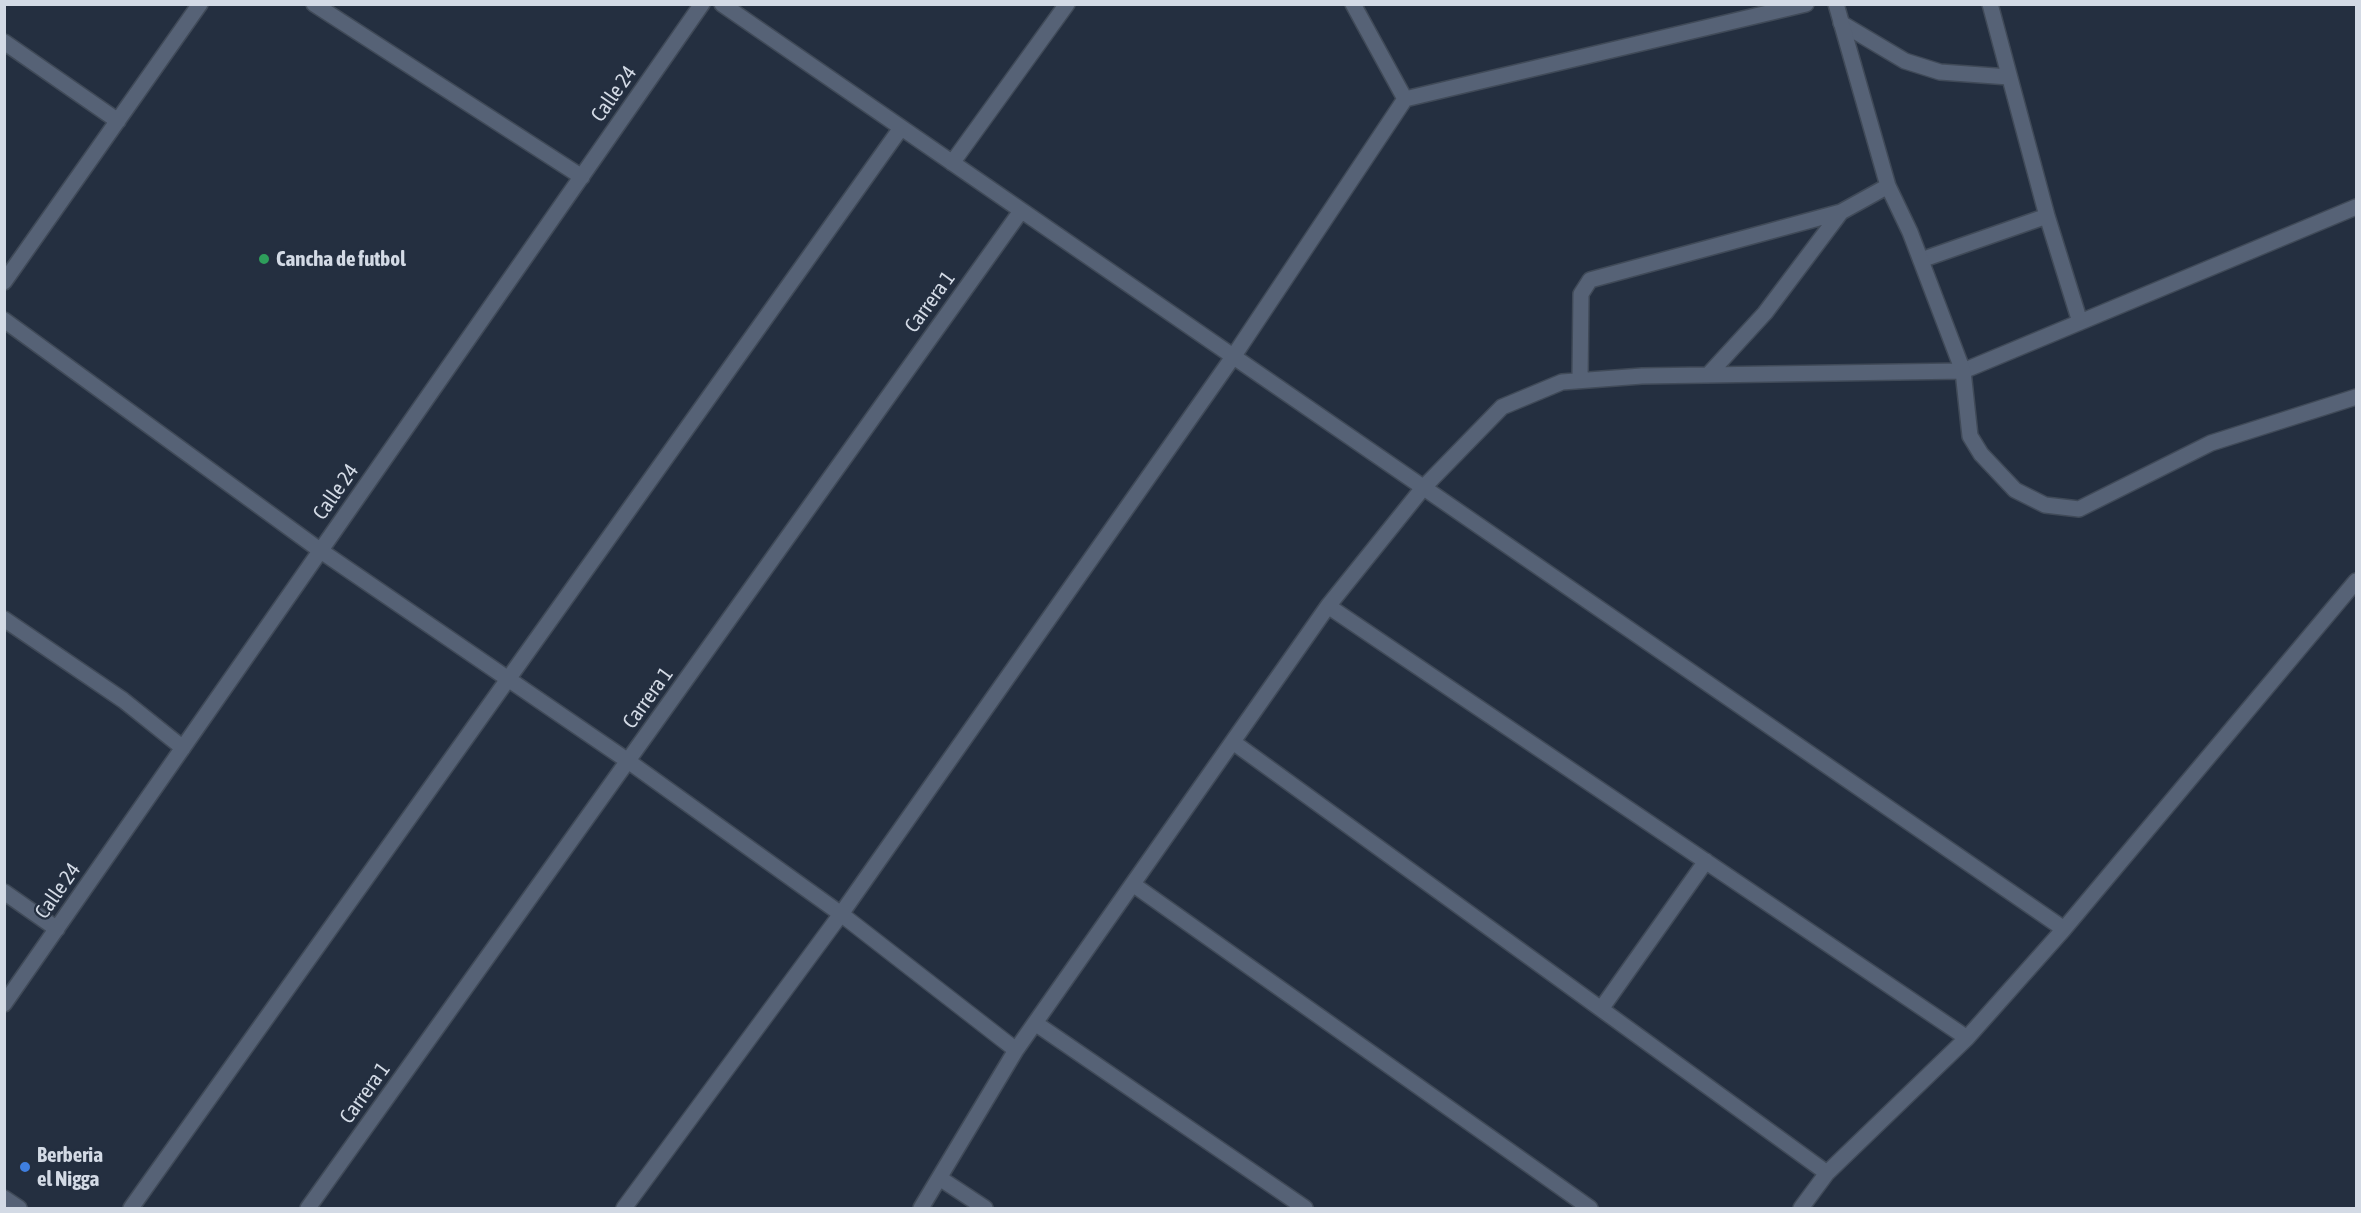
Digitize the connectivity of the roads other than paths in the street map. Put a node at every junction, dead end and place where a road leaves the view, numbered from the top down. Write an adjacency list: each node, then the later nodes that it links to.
1 (200, 4): 14 (street)
2 (314, 4): 17 (street)
3 (702, 4): 17 (street, Calle 24)
4 (722, 4): 15 (street)
5 (1067, 4): 16 (street)
6 (1353, 4): 13 (street)
7 (1806, 4): 13 (street)
8 (1836, 4): 10 (street)
9 (1990, 4): 12 (street)
10 (1842, 23): 12 (street); 18 (street)
11 (4, 42): 14 (street)
12 (2010, 77): 22 (street)
13 (1405, 99): 27 (street)
14 (118, 121): 24 (street)
15 (901, 128): 16 (street); 37 (street)
16 (952, 163): 20 (street)
17 (582, 177): 33 (street, Calle 24)
18 (1888, 186): 21 (street); 23 (street)
19 (2356, 207): 26 (street)
20 (1021, 211): 27 (street); 40 (street, Carrera 1)
21 (1842, 212): 29 (street); 30 (street)
22 (2047, 216): 23 (street); 26 (street)
23 (1921, 260): 28 (street)
24 (4, 282)
25 (4, 320): 33 (street)
26 (2080, 322): 28 (street)
27 (1233, 357): 32 (street); 44 (street)
28 (1963, 371): 29 (street); 31 (street)
29 (1708, 375): 30 (street)
30 (1580, 380): 32 (street)
31 (2356, 397)
32 (1423, 488): 35 (street); 46 (street)
33 (321, 551): 37 (street); 39 (street, Calle 24)
34 (2356, 581): 46 (street)
35 (1328, 606): 38 (street); 41 (street)
36 (4, 619): 39 (street)
37 (508, 680): 40 (street); 56 (street)
38 (1233, 742): 42 (street); 48 (street)
39 (183, 748): 45 (street, Calle 24)
40 (628, 762): 44 (street); 57 (street, Carrera 1)
41 (1706, 861): 48 (street); 50 (street)
42 (1134, 885): 49 (street); 62 (street)
43 (4, 892): 45 (street)
44 (840, 914): 51 (street); 58 (street)
45 (57, 929): 47 (street, Calle 24)
46 (2064, 930): 50 (street)
47 (4, 1004)
48 (1601, 1009): 52 (street)
49 (1035, 1023): 51 (street); 61 (street)
50 (1967, 1038): 52 (street)
51 (1016, 1050): 53 (street)
52 (1827, 1173): 63 (street)
53 (941, 1179): 59 (street); 60 (street)
54 (4, 1198): 55 (street)
55 (19, 1209)
56 (131, 1209)
57 (308, 1209)
58 (624, 1209)
59 (921, 1209)
60 (985, 1209)
61 (1305, 1209)
62 (1590, 1209)
63 (1801, 1209)

